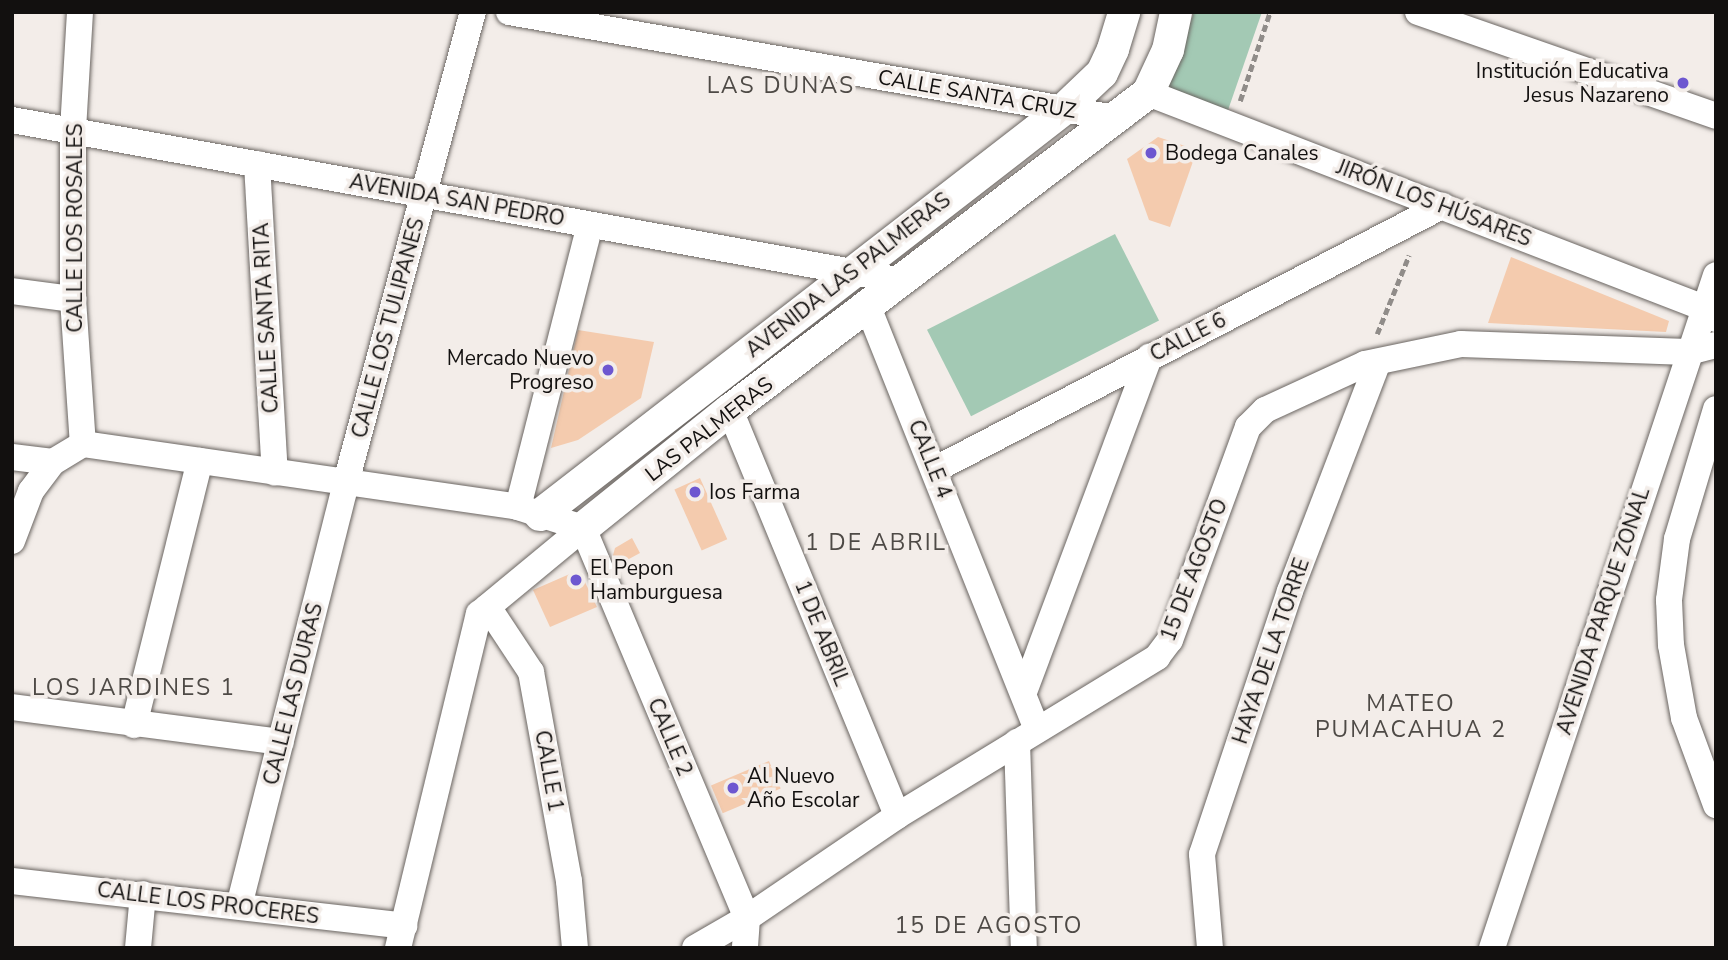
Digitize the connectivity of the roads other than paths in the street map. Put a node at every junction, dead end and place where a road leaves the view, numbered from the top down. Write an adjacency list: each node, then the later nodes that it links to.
1 (80, 12): 12 (street, CALLE LOS ROSALES)
2 (472, 12): 14 (street, CALLE LOS TULIPANES)
3 (509, 12): 8 (street, CALLE SANTA CRUZ)
4 (1124, 12): 8 (street, AVENIDA LAS PALMERAS)
5 (1176, 12): 7 (street, LAS PALMERAS)
6 (1418, 12): 9 (street)
7 (1147, 93): 10 (street, LAS PALMERAS); 15 (street, JIRÓN LOS HÚSARES)
8 (1064, 109): 10 (street, CALLE SANTA CRUZ); 17 (street, AVENIDA LAS PALMERAS)
9 (1716, 116)
10 (1115, 118): 19 (street, LAS PALMERAS)
11 (12, 120): 12 (street, AVENIDA SAN PEDRO)
12 (73, 130): 13 (street, AVENIDA SAN PEDRO); 21 (street, CALLE LOS ROSALES)
13 (257, 164): 14 (street, AVENIDA SAN PEDRO); 35 (street, CALLE SANTA RITA)
14 (424, 194): 16 (street, AVENIDA SAN PEDRO); 36 (street, CALLE LOS TULIPANES)
15 (1433, 211): 23 (street, JIRÓN LOS HÚSARES); 26 (street, CALLE 6)
16 (590, 225): 17 (street, AVENIDA SAN PEDRO); 37 (street)
17 (851, 272): 19 (street, AVENIDA SAN PEDRO); 37 (street, AVENIDA LAS PALMERAS)
18 (1716, 275): 23 (street, AVENIDA PARQUE ZONAL)
19 (902, 281): 22 (street, LAS PALMERAS)
20 (12, 291): 21 (street)
21 (73, 299): 30 (street, CALLE LOS ROSALES)
22 (868, 307): 29 (street, LAS PALMERAS); 34 (street, CALLE 4)
23 (1710, 314): 25 (street, AVENIDA PARQUE ZONAL)
24 (1716, 345): 25 (street, 15 DE AGOSTO)
25 (1688, 352): 27 (street, 15 DE AGOSTO); 59 (street, AVENIDA PARQUE ZONAL)
26 (1149, 358): 34 (street, CALLE 6); 41 (street)
27 (1371, 363): 44 (street, 15 DE AGOSTO); 58 (street, HAYA DE LA TORRE)
28 (1716, 409): 46 (street)
29 (730, 411): 38 (street, LAS PALMERAS); 47 (street, 1 DE ABRIL)
30 (83, 444): 32 (street); 33 (street)
31 (12, 457): 33 (street)
32 (200, 461): 35 (street); 43 (street)
33 (53, 462): 39 (street)
34 (934, 470): 41 (street, CALLE 4)
35 (275, 472): 36 (street)
36 (346, 482): 37 (street); 45 (street, CALLE LAS DURAS)
37 (529, 511): 38 (street)
38 (583, 528): 40 (street, LAS PALMERAS); 51 (street, CALLE 2)
39 (12, 541)
40 (488, 607): 52 (street, LAS PALMERAS); 54 (street, CALLE 1)
41 (1024, 692): 44 (street, CALLE 4)
42 (12, 707): 43 (street)
43 (134, 725): 45 (street)
44 (1027, 736): 47 (street, 15 DE AGOSTO); 57 (street, CALLE 4)
45 (281, 742): 50 (street, CALLE LAS DURAS)
46 (1716, 805)
47 (897, 816): 51 (street, 15 DE AGOSTO)
48 (12, 881): 49 (street, CALLE LOS PROCERES)
49 (143, 894): 50 (street, CALLE LOS PROCERES); 53 (street)
50 (239, 906): 52 (street, CALLE LOS PROCERES)
51 (747, 918): 55 (street, 15 DE AGOSTO); 56 (street, CALLE 2)
52 (401, 937)
53 (138, 948)
54 (575, 948)
55 (695, 948)
56 (745, 948)
57 (1024, 948)
58 (1210, 948)
59 (1492, 948)

